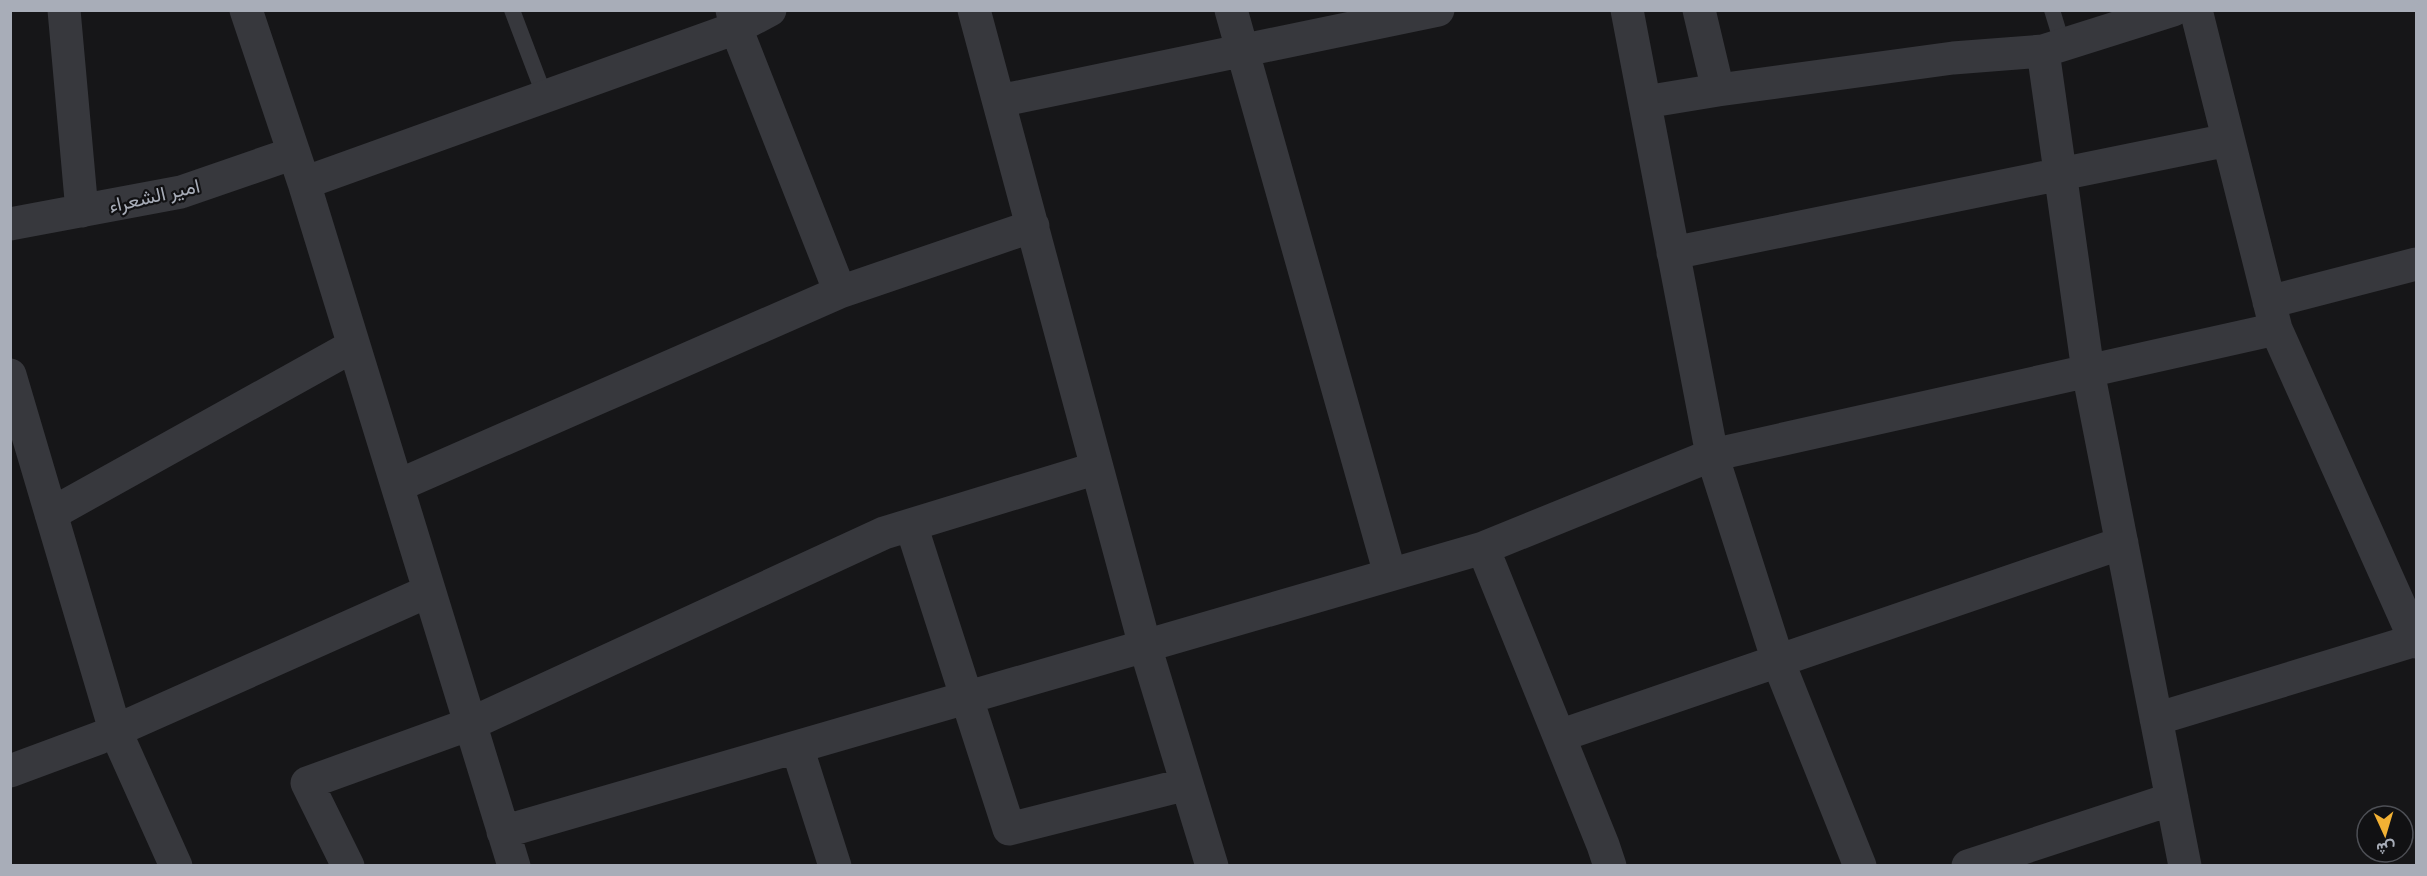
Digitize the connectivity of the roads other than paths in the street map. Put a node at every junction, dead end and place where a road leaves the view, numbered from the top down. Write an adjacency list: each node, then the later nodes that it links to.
1 (64, 10): 23 (street)
2 (246, 10): 21 (street)
3 (512, 10): 17 (lane)
4 (770, 10): 13 (street, امير الشعراء)
5 (974, 10): 18 (street)
6 (1231, 10): 15 (street)
7 (1438, 10): 15 (street)
8 (1628, 10): 19 (street)
9 (1699, 10): 16 (street)
10 (2052, 10): 14 (lane)
11 (2173, 10): 14 (street)
12 (2196, 10): 20 (street)
13 (734, 19): 17 (street, امير الشعراء); 28 (street)
14 (2053, 49): 16 (street); 22 (street)
15 (1243, 52): 18 (street); 40 (street)
16 (1718, 90): 19 (street)
17 (545, 97): 21 (street, امير الشعراء)
18 (999, 101): 25 (street)
19 (1645, 102): 26 (street)
20 (2228, 140): 22 (street); 29 (street)
21 (299, 168): 23 (street, امير الشعراء); 30 (street)
22 (2061, 174): 26 (street); 31 (street)
23 (82, 211): 24 (street, امير الشعراء)
24 (10, 224)
25 (1033, 226): 28 (street); 34 (street)
26 (1673, 253): 33 (street)
27 (2416, 264): 29 (street)
28 (840, 292): 35 (street)
29 (2273, 316): 31 (street); 42 (street)
30 (353, 346): 35 (street); 36 (street)
31 (2088, 371): 33 (street); 38 (street)
32 (10, 375): 36 (street)
33 (1712, 455): 39 (street); 44 (street)
34 (1097, 468): 37 (street); 43 (street)
35 (397, 486): 41 (street)
36 (51, 514): 48 (street)
37 (911, 525): 45 (street); 47 (street)
38 (2122, 543): 44 (street); 46 (street)
39 (1483, 548): 40 (street); 49 (street)
40 (1390, 574): 43 (street)
41 (429, 591): 47 (street); 48 (street)
42 (2416, 641): 46 (street)
43 (1145, 646): 45 (street); 52 (street)
44 (1778, 661): 49 (street); 61 (street)
45 (968, 697): 50 (street); 52 (street)
46 (2156, 720): 53 (street)
47 (470, 724): 54 (street); 56 (street)
48 (115, 730): 51 (street); 55 (street)
49 (1559, 736): 60 (street)
50 (797, 747): 54 (street); 58 (street)
51 (10, 771)
52 (1187, 784): 59 (street)
53 (2172, 799): 62 (street); 63 (street)
54 (503, 832): 57 (street)
55 (176, 866)
56 (348, 866)
57 (514, 866)
58 (836, 866)
59 (1212, 866)
60 (1610, 866)
61 (1860, 866)
62 (1968, 866)
63 (2185, 866)

